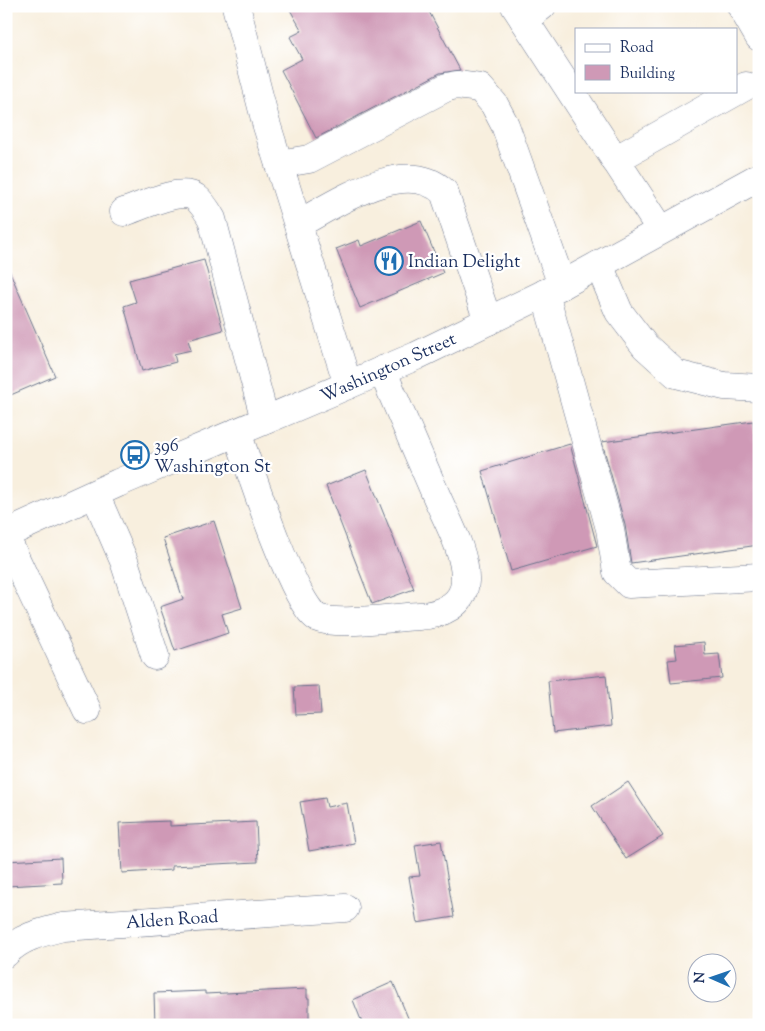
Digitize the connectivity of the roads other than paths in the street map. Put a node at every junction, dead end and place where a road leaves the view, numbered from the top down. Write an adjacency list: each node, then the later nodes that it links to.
1 (236, 6): 9 (main road)
2 (741, 6): 4 (main road)
3 (527, 11): 8 (main road)
4 (759, 36)
5 (746, 86): 6 (main road)
6 (738, 91)
7 (735, 92): 8 (main road)
8 (615, 160): 13 (main road)
9 (279, 164): 12 (main road); 15 (main road)
10 (759, 177): 13 (main road, Washington Street)
11 (124, 212): 20 (main road)
12 (298, 224): 16 (main road); 18 (main road)
13 (661, 230): 14 (main road, Washington Street)
14 (599, 264): 15 (main road, Washington Street); 19 (main road)
15 (554, 289): 16 (main road, Washington Street); 24 (main road)
16 (488, 321): 17 (main road, Washington Street)
17 (382, 370): 18 (main road, Washington Street); 21 (main road)
18 (348, 385): 20 (main road, Washington Street)
19 (759, 388)
20 (265, 420): 21 (main road, Washington Street)
21 (237, 432): 22 (main road, Washington Street)
22 (95, 494): 23 (main road, Washington Street); 25 (main road)
23 (6, 536): 26 (main road)
24 (759, 577)
25 (155, 656)
26 (87, 710)
27 (345, 908): 28 (main road, Alden Road)
28 (6, 953)

